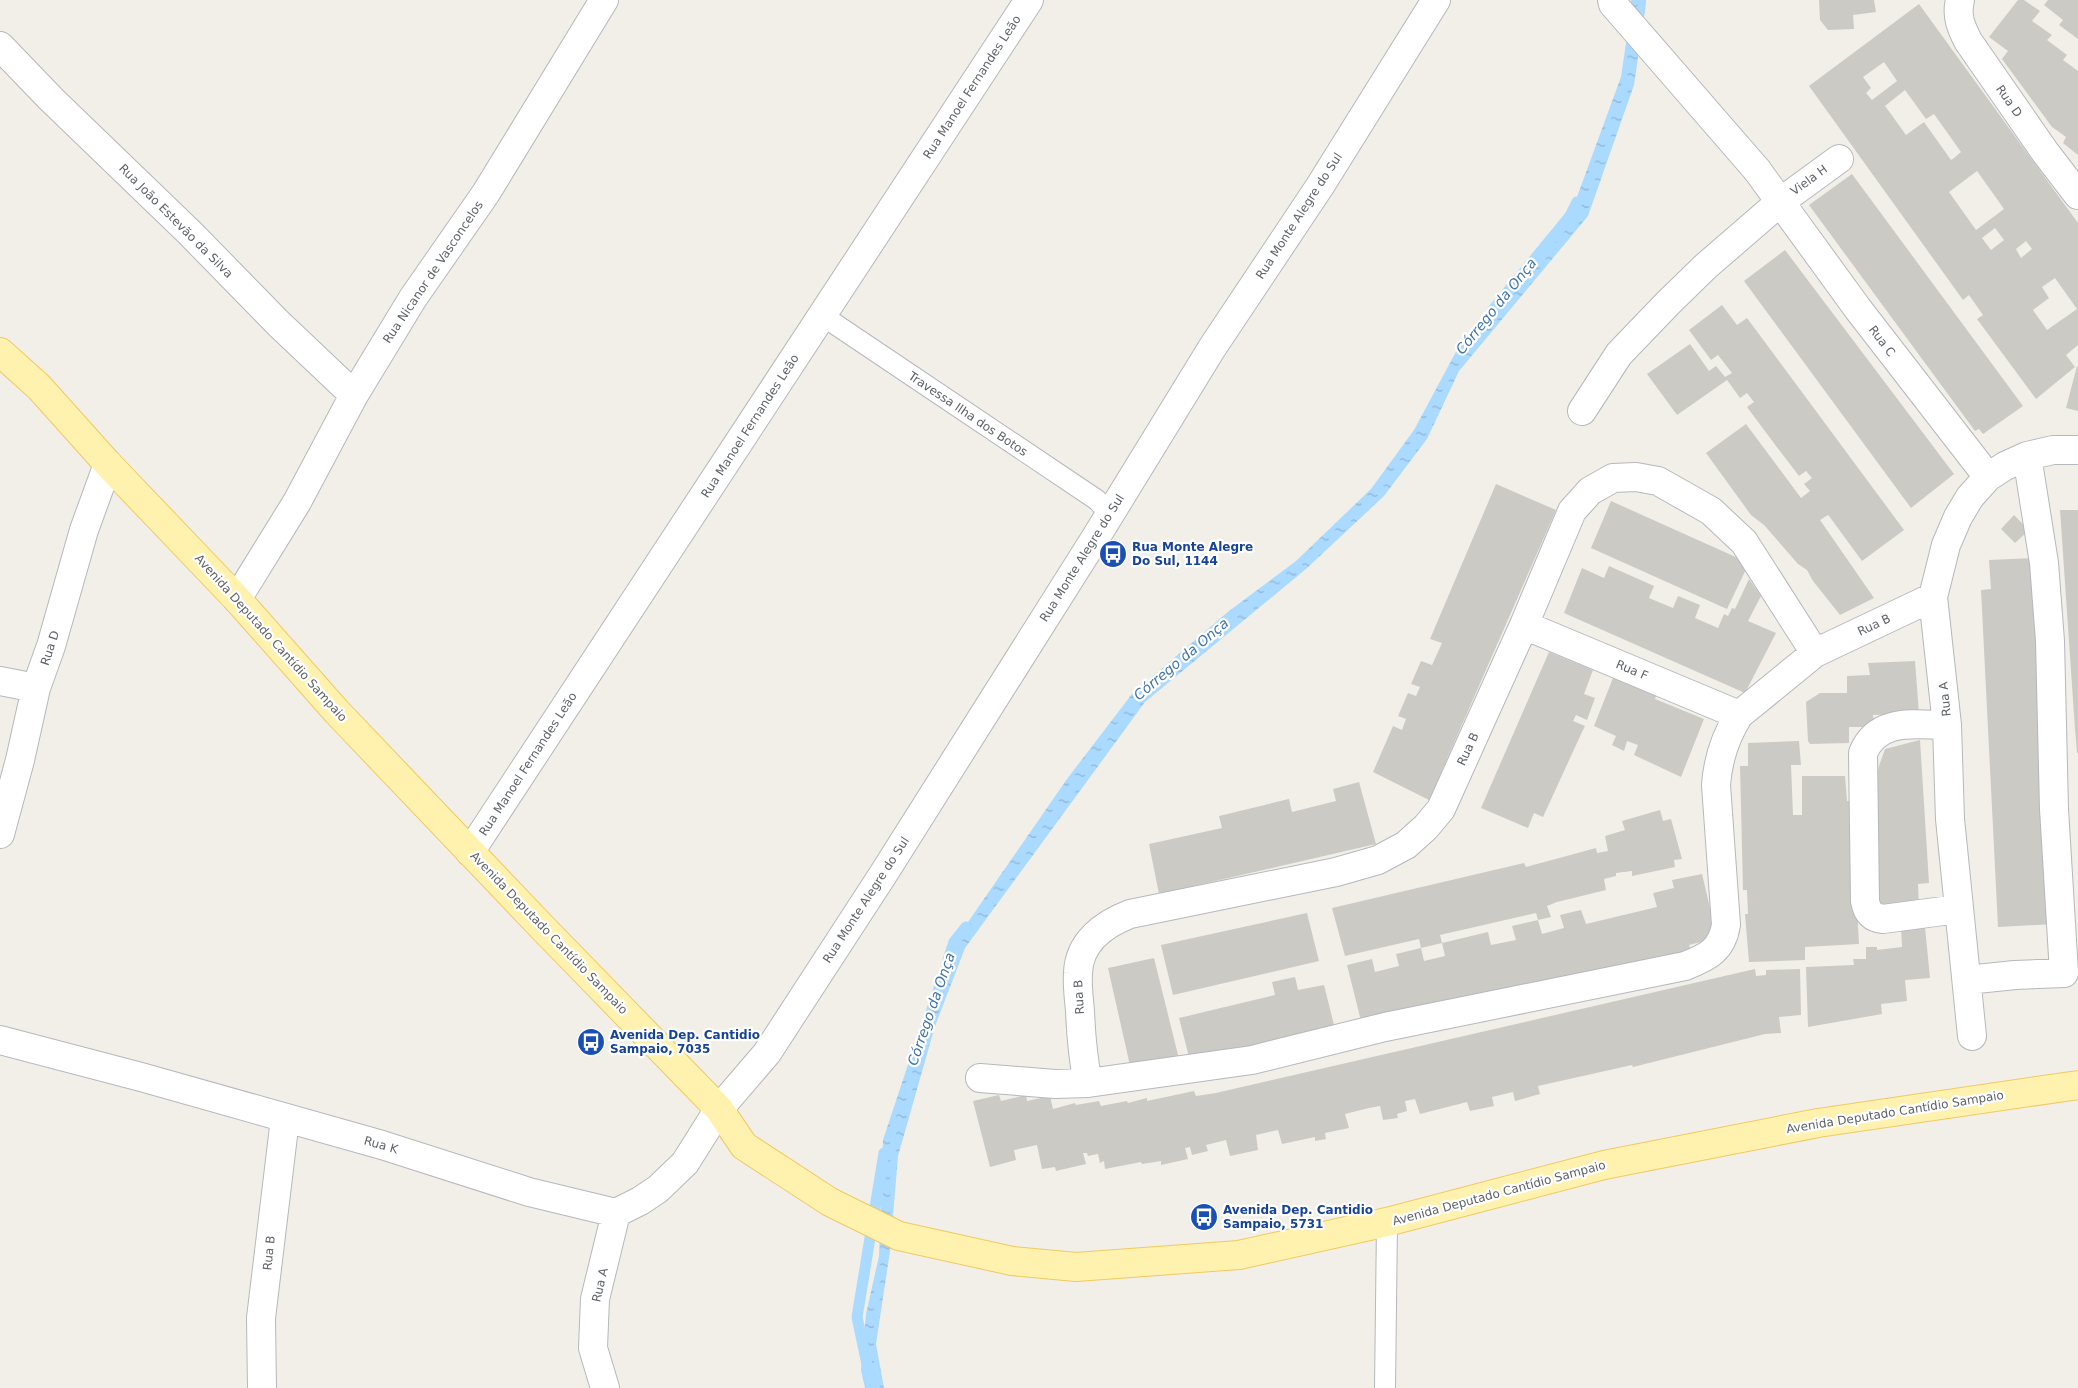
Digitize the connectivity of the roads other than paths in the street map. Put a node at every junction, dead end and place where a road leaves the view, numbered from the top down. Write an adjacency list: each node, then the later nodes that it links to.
1 (604, 0): 12 (street, Rua Nicanor de Vasconcelos)
2 (1029, 0): 10 (street, Rua Manoel Fernandes Leão)
3 (1436, 0): 18 (street, Rua Monte Alegre do Sul)
4 (1960, 0): 8 (street, Rua D)
5 (1614, 4): 9 (street, Rua C)
6 (0, 46): 12 (street, Rua João Estevão da Silva)
7 (1839, 159): 9 (street, Viela H)
8 (2078, 195)
9 (1780, 202): 13 (street); 17 (street, Rua C)
10 (823, 316): 18 (lane, Travessa Ilha dos Botos); 28 (street, Rua Manoel Fernandes Leão)
11 (0, 352): 16 (main road, Avenida Deputado Cantídio Sampaio)
12 (354, 395): 20 (street, Rua Nicanor de Vasconcelos)
13 (1582, 411)
14 (2078, 450): 15 (street, Rua A)
15 (2027, 456): 17 (street, Rua A); 30 (street)
16 (108, 464): 20 (main road, Avenida Deputado Cantídio Sampaio); 24 (street, Rua D)
17 (1988, 477): 19 (street, Rua A)
18 (1110, 514): 37 (street, Rua Monte Alegre do Sul)
19 (1933, 597): 22 (street, Rua B); 26 (street, Rua A)
20 (237, 599): 28 (main road, Avenida Deputado Cantídio Sampaio)
21 (1524, 625): 22 (street, Rua B); 25 (street, Rua F); 35 (street, Rua B)
22 (1815, 653): 25 (street, Rua B)
23 (0, 681): 24 (street)
24 (36, 688): 27 (street, Rua D)
25 (1739, 714): 35 (street, Rua B)
26 (1947, 725): 29 (street, Rua A); 29 (street)
27 (0, 834)
28 (470, 852): 37 (main road, Avenida Deputado Cantídio Sampaio)
29 (1958, 909): 31 (street, Rua A)
30 (2071, 973): 31 (street)
31 (1967, 980): 32 (street, Rua A)
32 (1972, 1036)
33 (0, 1040): 38 (street, Rua K)
34 (980, 1078): 35 (street, Rua B)
35 (1088, 1083)
36 (2078, 1085): 40 (main road, Avenida Deputado Cantídio Sampaio)
37 (719, 1108): 39 (street); 40 (main road, Avenida Deputado Cantídio Sampaio)
38 (285, 1119): 39 (street, Rua K); 41 (street, Rua B)
39 (616, 1212): 42 (street, Rua A)
40 (1387, 1222): 43 (lane)
41 (262, 1388)
42 (605, 1388)
43 (1385, 1388)

